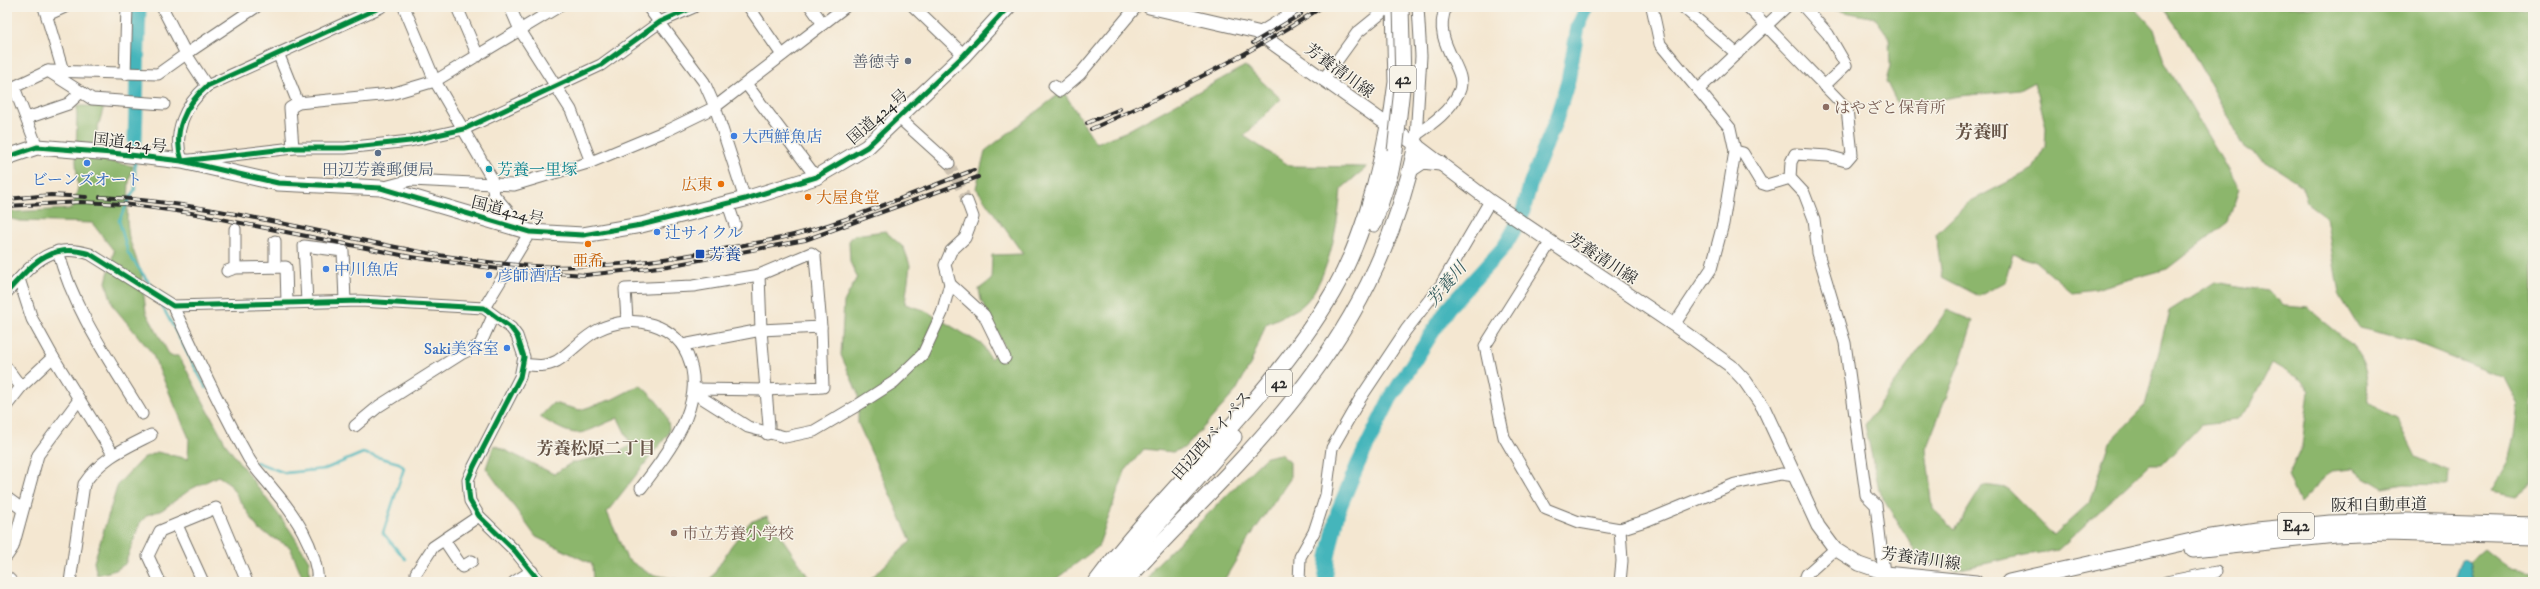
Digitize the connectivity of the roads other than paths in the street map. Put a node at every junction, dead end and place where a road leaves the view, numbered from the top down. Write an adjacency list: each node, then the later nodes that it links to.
1 (65, 7): 30 (street)
2 (127, 7): 44 (street)
3 (162, 7): 37 (street)
4 (256, 7): 37 (street)
5 (381, 7): 36 (street)
6 (404, 7): 46 (street)
7 (457, 7): 41 (street)
8 (510, 7): 34 (street)
9 (556, 7): 34 (street)
10 (648, 7): 31 (street)
11 (694, 7): 31 (street)
12 (748, 7): 39 (street)
13 (811, 7): 32 (street)
14 (845, 7): 32 (street)
15 (914, 7): 40 (street)
16 (1008, 7): 40 (highway, 国道424号)
17 (1136, 7): 50 (street)
18 (1148, 7): 35 (main road, 芳養清川線)
19 (1301, 7): 35 (street)
20 (1389, 7): 45 (street)
21 (1392, 7): 52 (street)
22 (1401, 7): 146 (highway, 田辺西バイパス / 42, bridge)
23 (1418, 7): 56 (street)
24 (1446, 7): 64 (street)
25 (1652, 7): 54 (street)
26 (1683, 7): 38 (street)
27 (1748, 7): 33 (street)
28 (1786, 7): 33 (street)
29 (1804, 7): 51 (street)
30 (46, 11): 43 (street)
31 (660, 22): 47 (street); 59 (street)
32 (823, 24): 39 (street)
33 (1766, 26): 38 (street); 51 (street)
34 (520, 30): 41 (street); 47 (street)
35 (1259, 33): 45 (main road, 芳養清川線)
36 (278, 52): 49 (street); 57 (street)
37 (186, 54): 44 (street); 49 (street)
38 (1736, 54): 54 (street)
39 (782, 55): 48 (street)
40 (964, 55): 60 (highway, 国道424号)
41 (478, 56): 46 (street)
42 (48, 71): 43 (street); 53 (street); 55 (street)
43 (63, 71): 44 (street)
44 (125, 74)
45 (1323, 80): 62 (main road, 芳養清川線)
46 (435, 81): 57 (street); 63 (street)
47 (555, 85): 63 (street); 70 (street)
48 (747, 85): 59 (street); 74 (street)
49 (208, 86): 69 (street)
50 (1054, 86)
51 (1824, 86): 75 (street)
52 (1394, 87): 56 (street); 62 (street)
53 (11, 89): 61 (street)
54 (1698, 90): 67 (street)
55 (81, 92): 58 (street); 61 (street)
56 (1420, 93): 64 (street)
57 (298, 103): 66 (street)
58 (164, 104)
59 (715, 107): 70 (street); 78 (street)
60 (898, 117): 71 (street); 74 (highway, 国道424号)
61 (27, 118): 65 (street)
62 (1388, 126): 64 (main road, 芳養清川線); 145 (highway)
63 (464, 129): 66 (street); 76 (street)
64 (1416, 140): 72 (main road, 芳養清川線); 73 (highway)
65 (37, 147): 68 (highway, 国道424号); 69 (highway, 国道424号)
66 (293, 148): 69 (street)
67 (1735, 151): 75 (street); 99 (street)
68 (7, 157)
69 (182, 161): 77 (highway, 国道424号)
70 (591, 162): 76 (street)
71 (949, 163)
72 (1440, 164): 73 (highway); 80 (main road, 芳養清川線)
73 (1411, 168): 147 (highway)
74 (816, 177): 78 (highway, 国道424号)
75 (1790, 178): 135 (street)
76 (491, 183): 77 (street); 84 (street)
77 (381, 188): 84 (highway, 国道424号)
78 (745, 199): 81 (highway, 国道424号)
79 (967, 201): 91 (street)
80 (1492, 203): 86 (main road, 芳養清川線); 148 (street)
81 (728, 204): 82 (street); 84 (highway, 国道424号)
82 (735, 225)
83 (235, 228): 88 (street)
84 (527, 231): 97 (street)
85 (275, 241): 88 (street)
86 (1547, 241): 99 (main road, 芳養清川線); 124 (street)
87 (58, 251): 90 (street); 96 (street); 112 (street)
88 (275, 267): 95 (street)
89 (759, 275): 98 (street); 100 (street); 101 (street)
90 (19, 279): 92 (street); 103 (street)
91 (950, 284): 104 (street); 114 (street)
92 (7, 292)
93 (345, 301): 94 (street); 94 (street); 97 (street)
94 (307, 302): 95 (street)
95 (287, 303): 96 (street)
96 (173, 306): 142 (street)
97 (488, 312): 105 (street); 113 (street)
98 (627, 320): 102 (street); 105 (street)
99 (1674, 325): 117 (main road, 芳養清川線)
100 (821, 327): 101 (street); 109 (street)
101 (760, 330): 102 (street); 109 (street)
102 (683, 345): 108 (street)
103 (53, 357): 107 (street); 110 (street)
104 (1005, 358)
105 (524, 364): 121 (street)
106 (7, 368): 107 (street)
107 (21, 387): 111 (street)
108 (695, 389): 109 (street); 114 (street); 118 (street)
109 (766, 390): 114 (street)
110 (78, 401): 116 (street); 120 (street)
111 (7, 405)
112 (142, 414)
113 (355, 426)
114 (767, 434)
115 (151, 435): 116 (street)
116 (113, 454): 138 (street)
117 (1795, 476): 124 (street); 127 (main road, 芳養清川線)
118 (641, 488)
119 (7, 498): 120 (street)
120 (22, 508): 128 (street)
121 (479, 516): 126 (street); 131 (street)
122 (2533, 524): 130 (highway, 阪和自動車道 / E42)
123 (177, 525): 139 (street); 140 (street); 141 (street)
124 (1620, 529): 149 (street)
125 (2533, 537): 130 (highway, 阪和自動車道 / E42)
126 (444, 540): 129 (street); 133 (street)
127 (1835, 549): 135 (main road, 芳養清川線); 150 (street)
128 (7, 556)
129 (472, 560)
130 (2063, 570): 136 (highway, 阪和自動車道 / E42)
131 (532, 572): 143 (street); 144 (street)
132 (2216, 572): 152 (street)
133 (416, 573)
134 (7, 577): 137 (street)
135 (1885, 577): 151 (main road, 芳養清川線)
136 (2014, 581)
137 (12, 582)
138 (70, 582)
139 (160, 582)
140 (203, 582)
141 (248, 582)
142 (318, 582)
143 (514, 582)
144 (540, 582)
145 (1096, 582)
146 (1107, 582)
147 (1125, 582)
148 (1299, 582)
149 (1620, 582)
150 (1804, 582)
151 (1976, 582)
152 (2166, 582)

